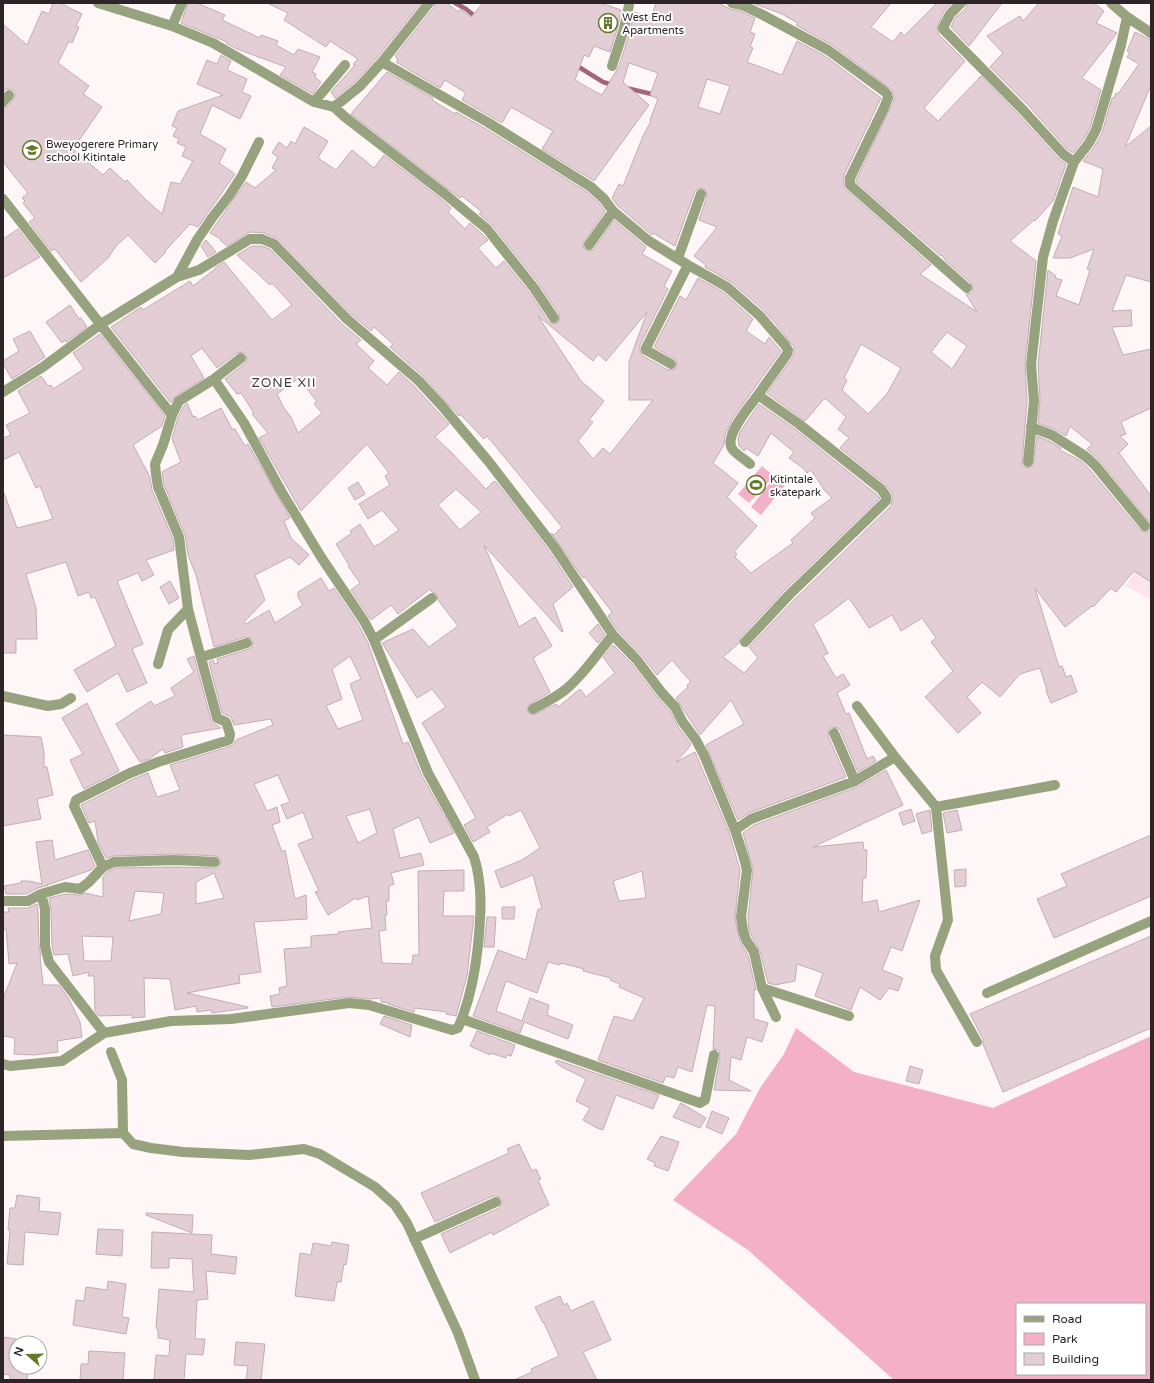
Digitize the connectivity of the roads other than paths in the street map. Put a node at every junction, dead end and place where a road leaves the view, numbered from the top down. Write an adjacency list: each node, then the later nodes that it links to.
1 (98, 3): 9 (street)
2 (182, 3): 9 (street)
3 (430, 3): 11 (street)
4 (732, 3): 25 (street)
5 (961, 3): 17 (street)
6 (1112, 3): 8 (street)
7 (630, 4): 13 (street)
8 (1127, 16): 10 (street); 17 (street)
9 (172, 26): 14 (street)
10 (1151, 33)
11 (382, 62): 15 (street); 20 (street)
12 (345, 65): 14 (street)
13 (612, 66)
14 (314, 102): 15 (street)
15 (334, 107): 26 (street)
16 (259, 142): 24 (street)
17 (1074, 162): 34 (street)
18 (701, 194): 22 (street)
19 (3, 199): 27 (street)
20 (613, 211): 21 (street); 22 (street)
21 (589, 245)
22 (678, 258): 23 (street)
23 (688, 265): 29 (street); 32 (street)
24 (176, 277): 27 (street); 40 (street)
25 (967, 288)
26 (554, 318)
27 (101, 324): 31 (street); 33 (street)
28 (241, 358): 30 (street)
29 (671, 364)
30 (214, 379): 33 (street); 41 (street)
31 (3, 392)
32 (758, 395): 36 (street); 42 (street)
33 (172, 415): 39 (street)
34 (1031, 427): 35 (street); 37 (street)
35 (1028, 462)
36 (750, 464)
37 (1145, 526)
38 (432, 598): 41 (street)
39 (188, 609): 44 (street); 45 (street)
40 (613, 636): 49 (street); 55 (street)
41 (374, 640): 65 (street)
42 (745, 642)
43 (247, 643): 44 (street)
44 (202, 657): 57 (street)
45 (158, 664)
46 (3, 696): 47 (street)
47 (71, 698)
48 (857, 706): 51 (street)
49 (533, 709)
50 (834, 733): 52 (street)
51 (895, 757): 52 (street); 54 (street)
52 (855, 781): 55 (street)
53 (1055, 785): 54 (street)
54 (936, 807): 67 (street)
55 (734, 830): 61 (street)
56 (215, 862): 57 (street)
57 (103, 867): 58 (street)
58 (41, 894): 59 (street); 66 (street)
59 (3, 901)
60 (1151, 921): 62 (street)
61 (762, 988): 63 (street); 64 (street)
62 (987, 993)
63 (849, 1016)
64 (776, 1017)
65 (462, 1019): 66 (street); 69 (street)
66 (104, 1033): 70 (street)
67 (977, 1042)
68 (111, 1052): 71 (street)
69 (714, 1055)
70 (3, 1064)
71 (123, 1133): 72 (street); 74 (street)
72 (3, 1136)
73 (496, 1202): 74 (street)
74 (414, 1239): 75 (street)
75 (476, 1380)

